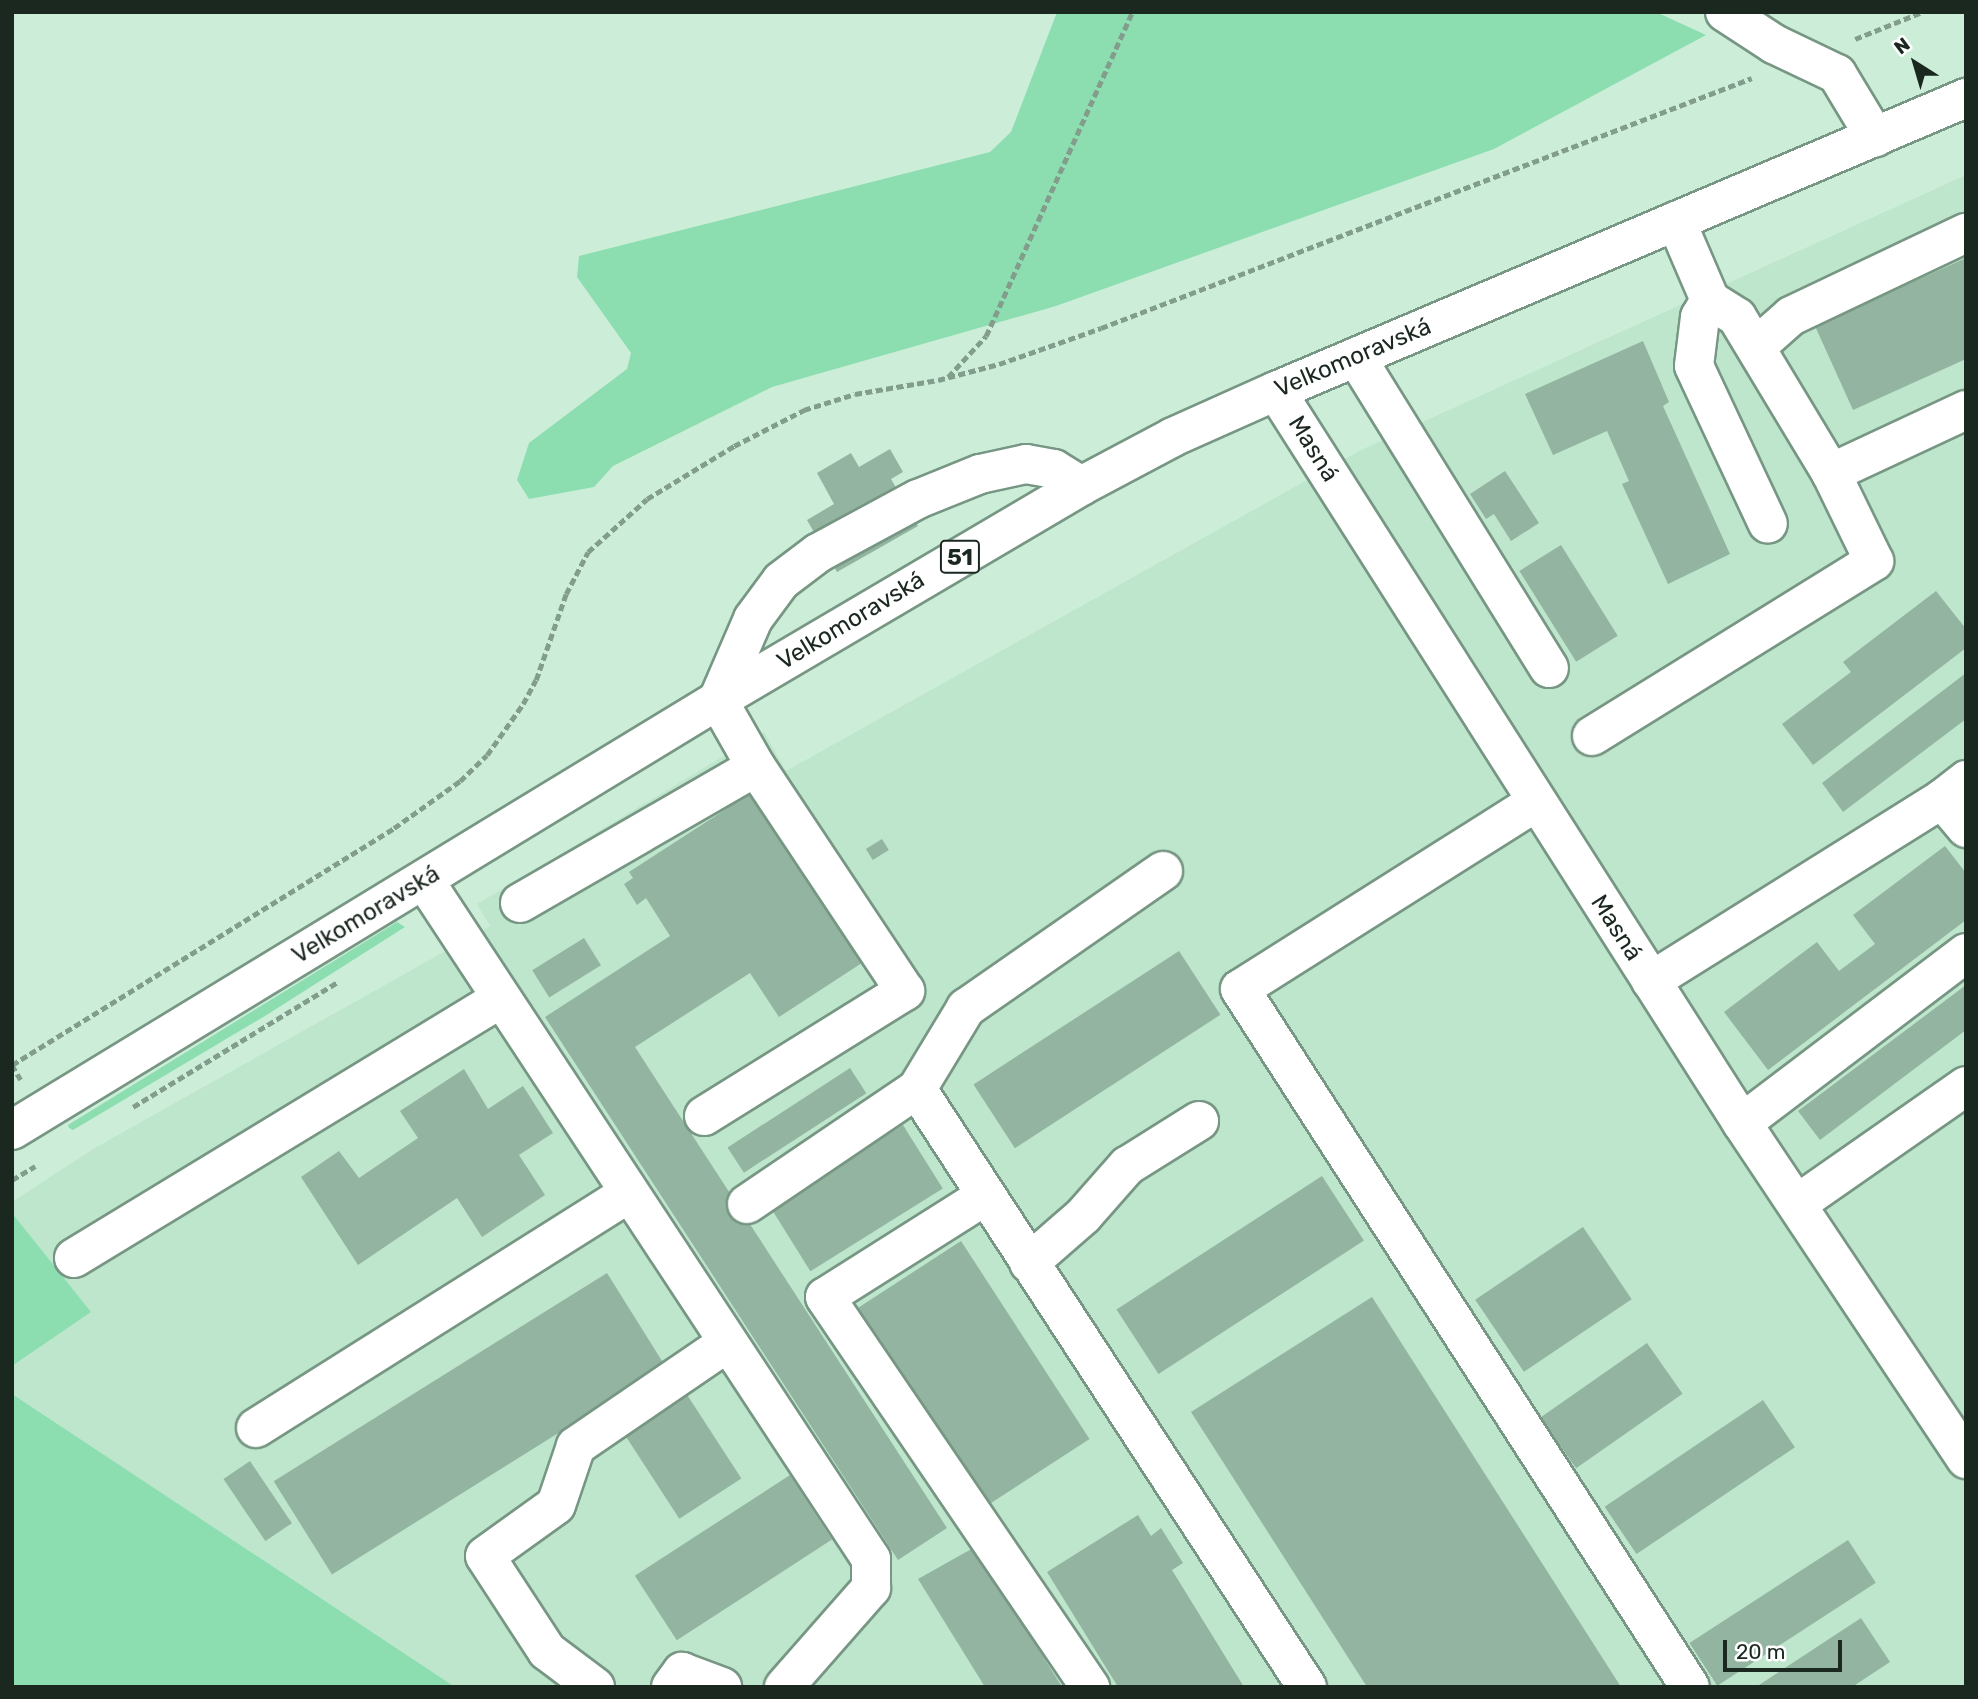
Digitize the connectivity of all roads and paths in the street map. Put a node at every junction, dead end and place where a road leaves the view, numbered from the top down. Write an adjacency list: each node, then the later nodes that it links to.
1 (1132, 12): 10 (path)
2 (1725, 12): 4 (main road)
3 (1966, 98): 4 (main road, Velkomoravská / 51)
4 (1875, 137): 5 (main road, Velkomoravská / 51)
5 (1676, 221): 7 (main road); 9 (main road, Velkomoravská / 51)
6 (1966, 233): 8 (main road)
7 (1710, 300): 8 (main road); 15 (main road)
8 (1756, 347): 13 (main road)
9 (1356, 357): 11 (main road, Velkomoravská / 51); 16 (main road)
10 (948, 377)
11 (1276, 391): 14 (main road, Velkomoravská / 51); 21 (main road, Masná)
12 (1966, 410): 13 (main road)
13 (1831, 472): 18 (main road)
14 (1081, 486): 17 (main road, Velkomoravská / 51); 17 (main road)
15 (1768, 524)
16 (1549, 668)
17 (718, 700): 19 (main road); 24 (main road, Velkomoravská / 51)
18 (1592, 736)
19 (756, 767): 25 (main road); 33 (main road)
20 (1954, 790): 22 (main road); 28 (main road)
21 (1536, 803): 28 (main road, Masná); 54 (main road)
22 (1966, 828)
23 (1163, 871): 31 (main road)
24 (424, 880): 29 (main road); 36 (main road, Velkomoravská / 51)
25 (520, 903)
26 (1966, 953): 35 (main road)
27 (341, 980): 32 (path)
28 (1651, 981): 35 (main road, Masná)
29 (502, 998): 39 (main road); 43 (main road)
30 (1966, 1086): 42 (main road)
31 (917, 1089): 40 (main road); 41 (main road)
32 (122, 1113)
33 (704, 1116)
34 (1199, 1121): 44 (main road)
35 (1742, 1123): 42 (main road, Masná)
36 (12, 1130)
37 (40, 1163): 38 (path)
38 (12, 1180)
39 (629, 1193): 45 (main road); 46 (main road)
40 (985, 1196): 44 (main road); 52 (main road)
41 (747, 1204)
42 (1797, 1204): 47 (main road, Masná)
43 (74, 1258)
44 (1029, 1263): 53 (main road)
45 (727, 1343): 48 (main road); 51 (main road)
46 (256, 1428)
47 (1966, 1459)
48 (595, 1687)
49 (671, 1687): 50 (main road)
50 (722, 1687)
51 (784, 1687)
52 (1090, 1687)
53 (1307, 1687)
54 (1690, 1687)

